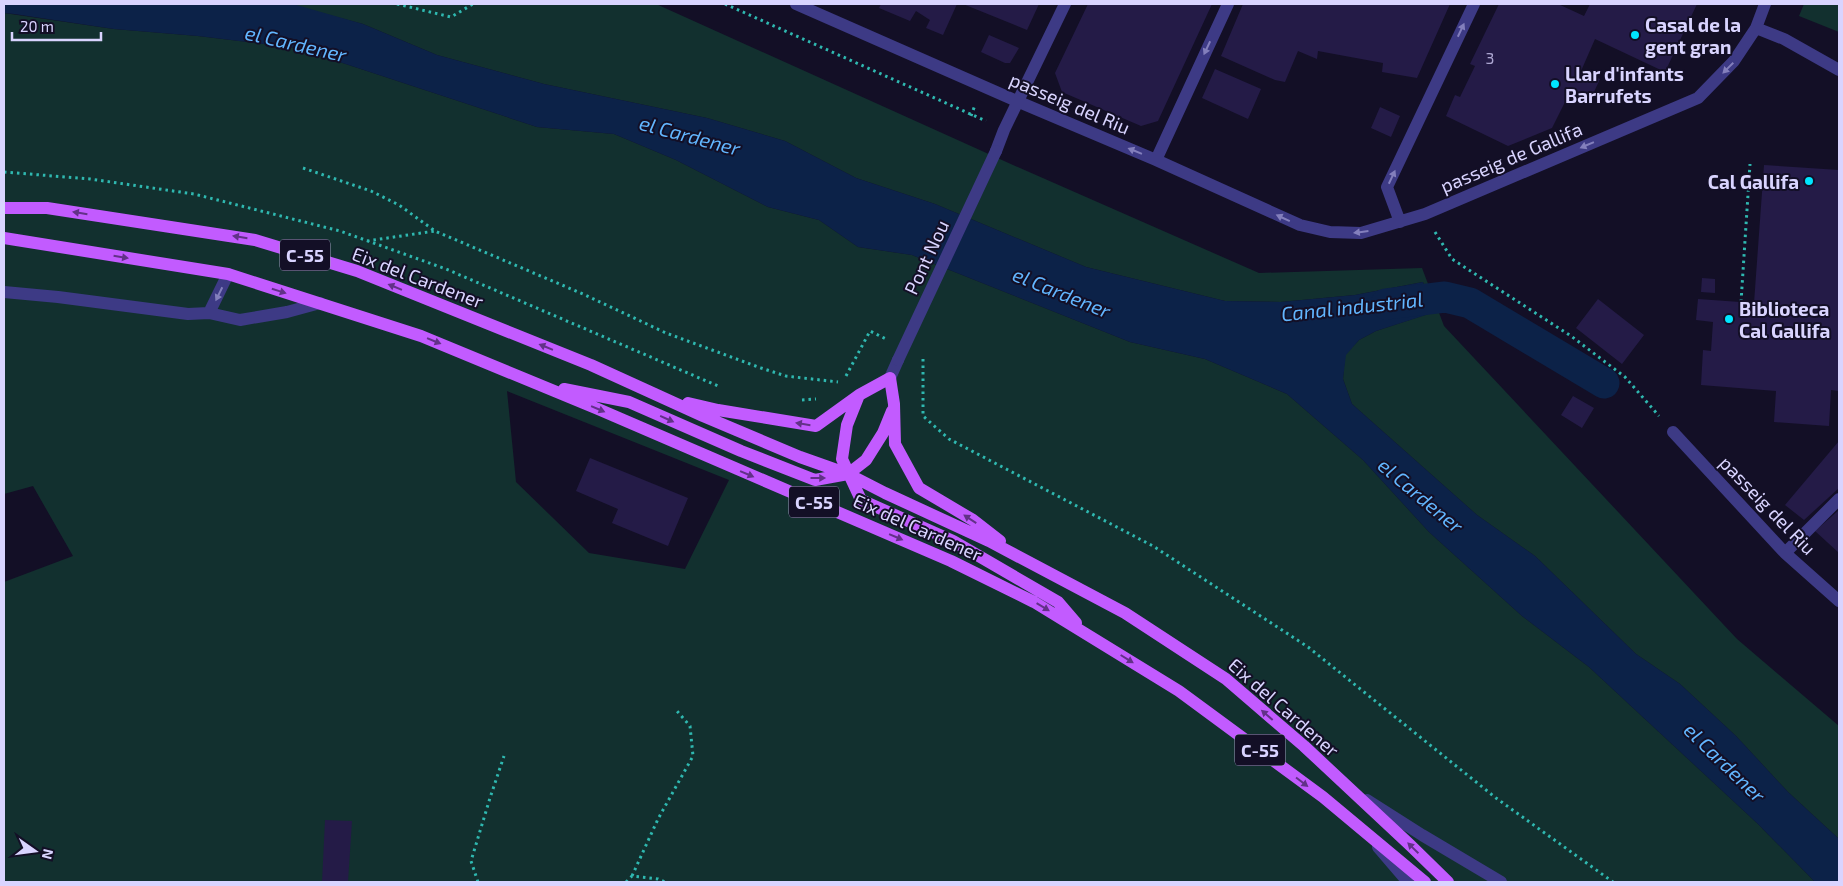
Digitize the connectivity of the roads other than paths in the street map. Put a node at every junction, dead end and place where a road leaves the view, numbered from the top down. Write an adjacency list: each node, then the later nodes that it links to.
1 (796, 4): 8 (street, passeig del Riu)
2 (1065, 4): 8 (street, Pont Nou)
3 (1228, 4): 9 (street, one-way to 9)
4 (1474, 4): 11 (street, one-way to 4)
5 (1765, 4): 6 (street, passeig de Gallifa)
6 (1756, 28): 7 (street); 11 (street, passeig de Gallifa, one-way to 11)
7 (1839, 70)
8 (1019, 102): 9 (street, passeig del Riu, one-way to 8); 17 (street, Pont Nou, bridge)
9 (1156, 160): 11 (street, passeig del Riu, one-way to 9)
10 (4, 208): 20 (main road, Eix del Cardener / C-55, one-way to 10)
11 (1400, 222)
12 (4, 238): 13 (main road, Eix del Cardener / C-55, one-way to 13)
13 (228, 274): 15 (main road, Eix del Cardener / C-55, one-way to 15); 16 (street, one-way to 16)
14 (4, 292): 16 (street)
15 (320, 304): 16 (street); 18 (main road, Eix del Cardener / C-55, one-way to 18)
16 (209, 313)
17 (890, 378): 19 (main road, Eix del Cardener / C-55); 21 (main road, Eix del Cardener / C-55)
18 (536, 384): 23 (main road, Eix del Cardener / C-55, one-way to 23); 28 (main road, Eix del Cardener / C-55, one-way to 28)
19 (859, 395): 20 (main road, Eix del Cardener / C-55, one-way to 20); 23 (main road, Eix del Cardener / C-55)
20 (661, 397): 23 (main road, Eix del Cardener / C-55)
21 (894, 404): 23 (main road, Eix del Cardener / C-55); 26 (main road, Eix del Cardener / C-55, one-way to 21)
22 (1673, 432): 25 (street, passeig del Riu)
23 (848, 474): 26 (main road, Eix del Cardener / C-55); 28 (main road, Eix del Cardener / C-55)
24 (1839, 500): 25 (street)
25 (1785, 553): 27 (street, passeig del Riu)
26 (1023, 559): 29 (main road, Eix del Cardener / C-55, one-way to 26)
27 (1839, 601)
28 (1085, 633): 30 (main road, Eix del Cardener / C-55, one-way to 30)
29 (1350, 789): 33 (main road, Eix del Cardener / C-55, one-way to 29); 34 (street)
30 (1365, 832): 31 (street); 32 (main road, Eix del Cardener / C-55)
31 (1408, 882)
32 (1424, 882)
33 (1448, 882)
34 (1501, 882)

